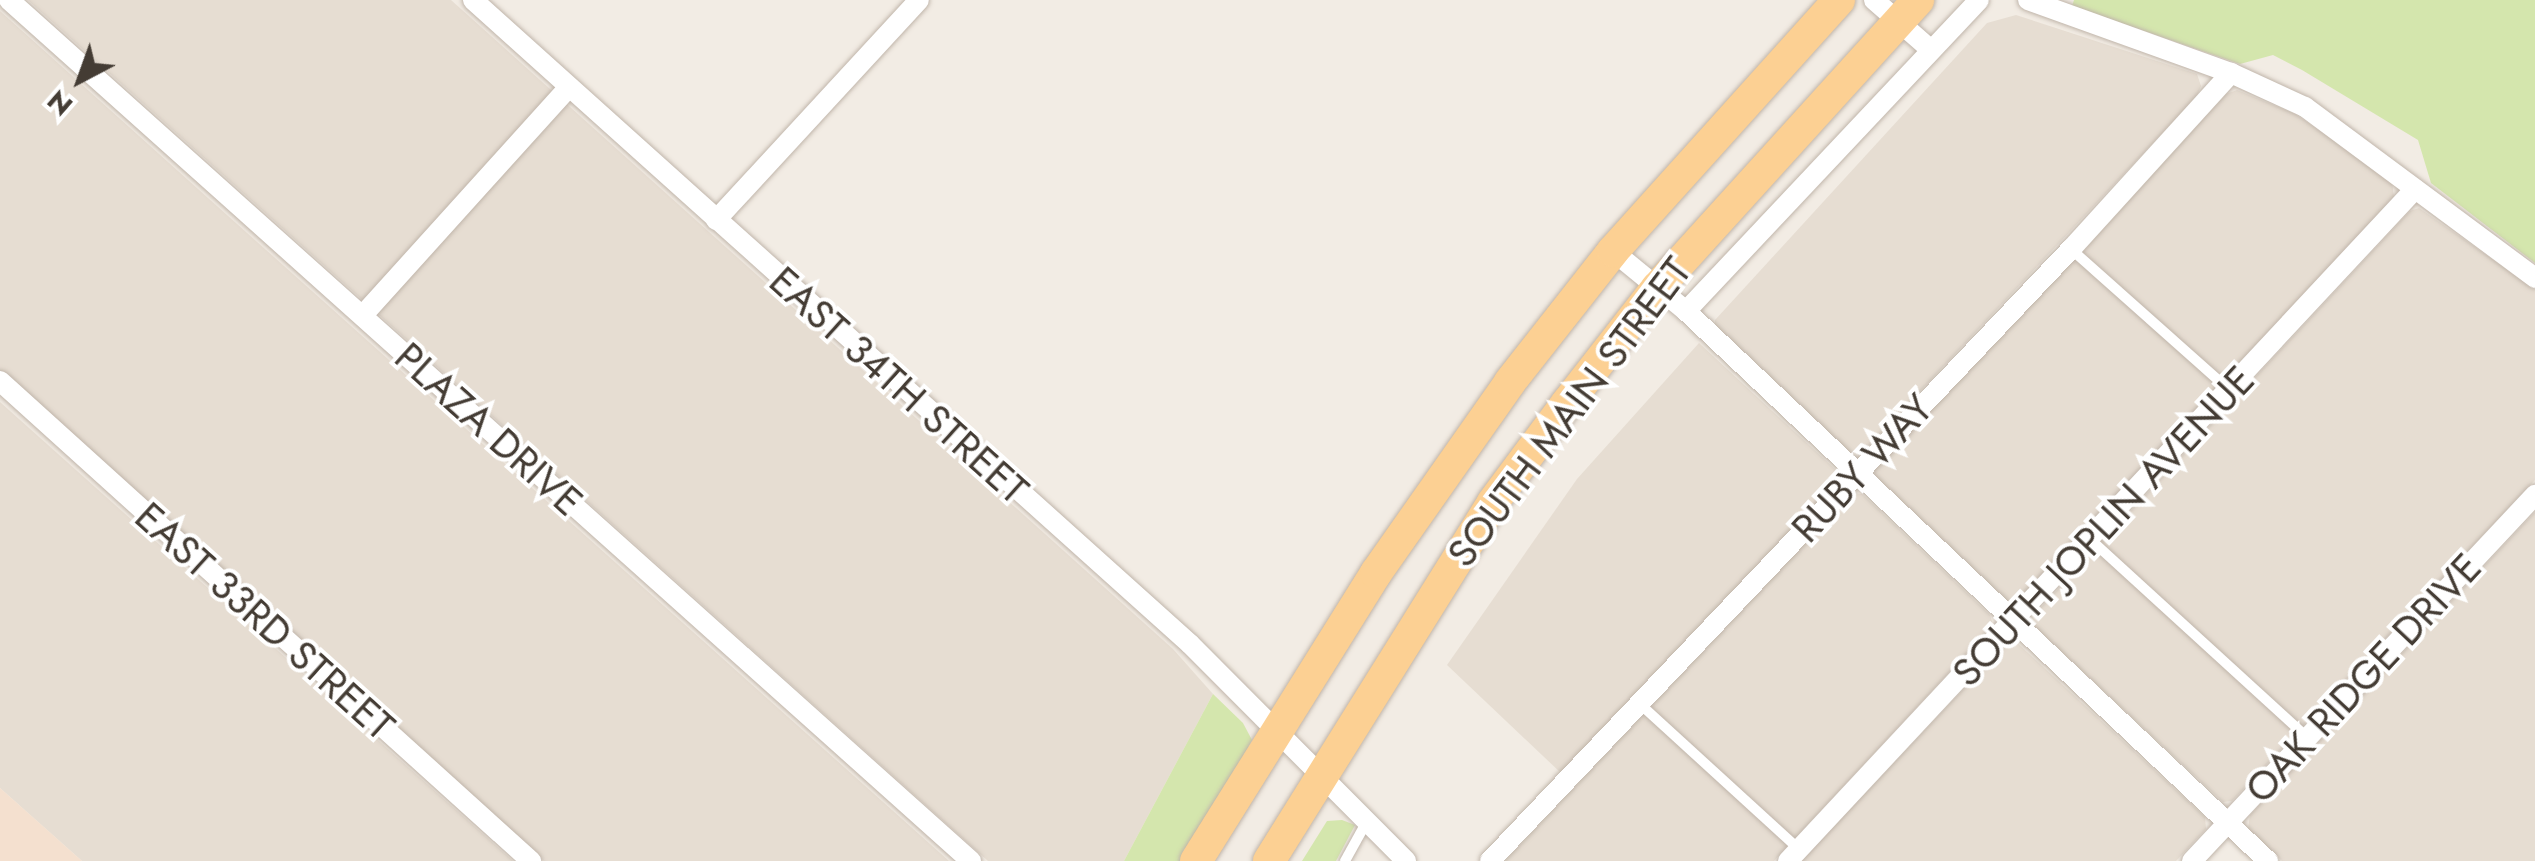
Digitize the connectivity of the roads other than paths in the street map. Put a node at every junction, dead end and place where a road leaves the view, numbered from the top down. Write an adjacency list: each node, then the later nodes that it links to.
1 (10, 0): 18 (street, PLAZA DRIVE)
2 (473, 0): 10 (street, EAST 34TH STREET)
3 (919, 0): 12 (street)
4 (1838, 0): 14 (main road, SOUTH MAIN STREET)
5 (1979, 0): 8 (street)
6 (2028, 0): 9 (street)
7 (1897, 7): 8 (street); 16 (main road, SOUTH MAIN STREET)
8 (1930, 49): 17 (street)
9 (2231, 72): 11 (street); 13 (street, RUBY WAY)
10 (569, 87): 12 (street, EAST 34TH STREET); 18 (street)
11 (2415, 188): 15 (street); 20 (street, SOUTH JOPLIN AVENUE)
12 (716, 220): 26 (street, EAST 34TH STREET)
13 (2071, 248): 20 (lane); 21 (street, RUBY WAY)
14 (1613, 251): 16 (street); 26 (main road, SOUTH MAIN STREET)
15 (2535, 278)
16 (1657, 288): 17 (street); 28 (main road, SOUTH MAIN STREET)
17 (1686, 312): 21 (street)
18 (362, 315): 32 (street, PLAZA DRIVE)
19 (0, 381): 33 (street, EAST 33RD STREET)
20 (2230, 391): 23 (street, SOUTH JOPLIN AVENUE)
21 (1856, 474): 24 (street); 25 (street, RUBY WAY)
22 (2535, 495): 27 (street, OAK RIDGE DRIVE)
23 (2090, 539): 24 (street, SOUTH JOPLIN AVENUE); 27 (lane)
24 (2011, 622): 30 (street); 31 (street, SOUTH JOPLIN AVENUE)
25 (1640, 704): 31 (lane); 38 (street, RUBY WAY)
26 (1274, 731): 28 (street, EAST 34TH STREET); 34 (main road, SOUTH MAIN STREET)
27 (2307, 737): 30 (street, OAK RIDGE DRIVE)
28 (1321, 776): 29 (street, EAST 34TH STREET); 35 (main road, SOUTH MAIN STREET)
29 (1366, 822): 36 (lane); 37 (street, EAST 34TH STREET)
30 (2226, 823): 39 (street, OAK RIDGE DRIVE); 40 (street)
31 (1794, 855)
32 (970, 860)
33 (531, 861)
34 (1196, 861)
35 (1269, 861)
36 (1346, 861)
37 (1406, 861)
38 (1490, 861)
39 (2192, 861)
40 (2268, 861)

